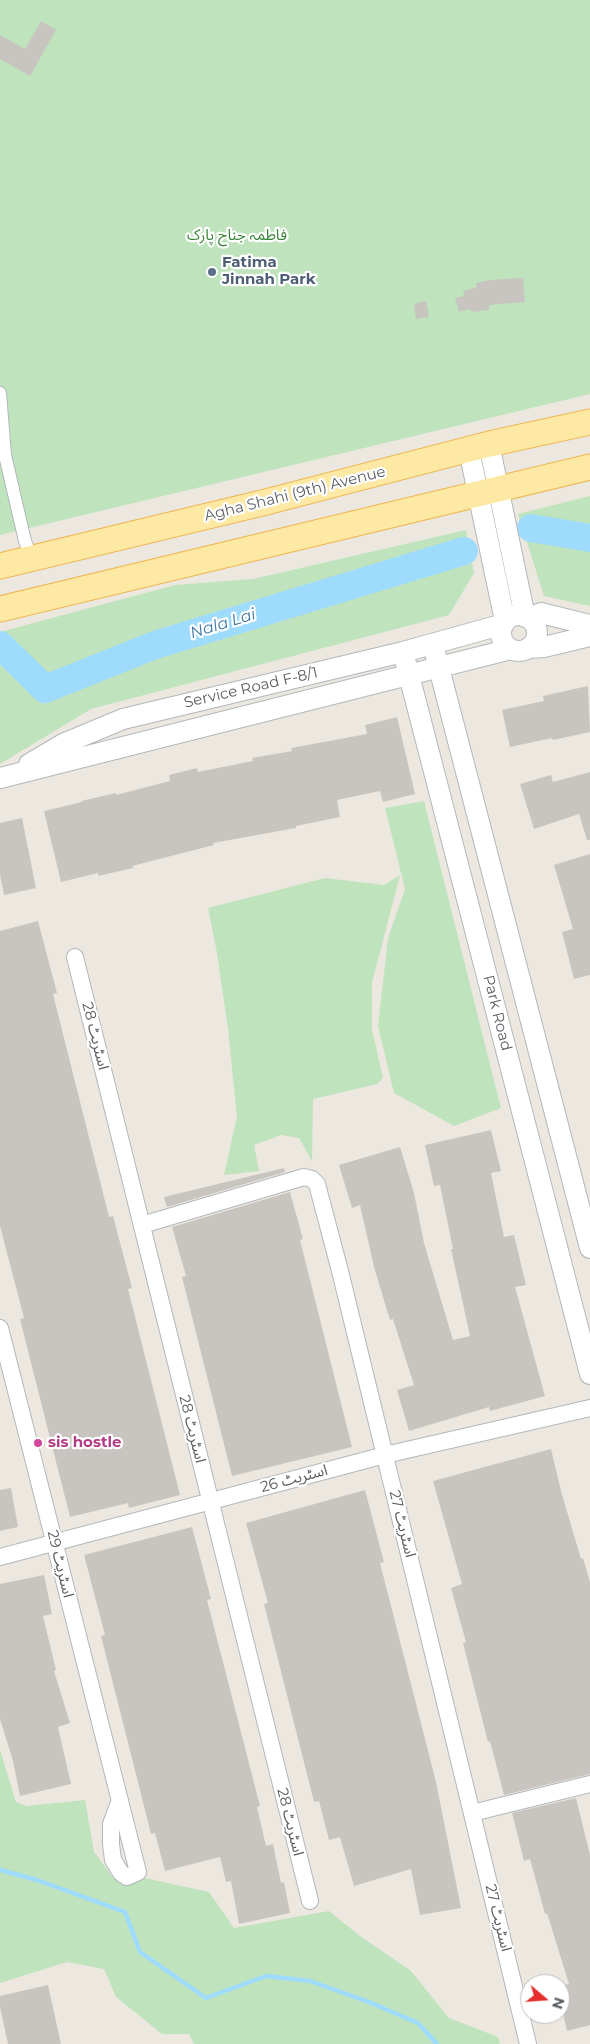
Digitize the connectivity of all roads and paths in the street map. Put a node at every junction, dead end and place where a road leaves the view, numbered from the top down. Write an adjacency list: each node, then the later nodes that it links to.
1 (0, 394): 6 (street)
2 (590, 422): 3 (main road, Agha Shahi (9th) Avenue)
3 (479, 447): 5 (street); 6 (main road, Agha Shahi (9th) Avenue)
4 (590, 467): 5 (main road)
5 (488, 492): 8 (main road); 9 (street); 10 (street)
6 (32, 558): 7 (main road, Agha Shahi (9th) Avenue)
7 (0, 566)
8 (0, 609)
9 (526, 617): 10 (street); 11 (street); 14 (street)
10 (504, 622): 13 (street, Service Road F-8/1); 14 (street)
11 (590, 625)
12 (590, 636): 14 (street, Service Road F-8/1)
13 (432, 645): 15 (street, Service Road F-8/1); 16 (street, Park Road)
14 (520, 648): 16 (street, Service Road F-8/1)
15 (403, 652): 17 (street, Park Road); 18 (street, Service Road F-8/1)
16 (438, 667): 17 (street, Service Road F-8/1); 21 (street, Park Road)
17 (409, 674): 18 (street, Service Road F-8/1); 23 (street, Park Road)
18 (4, 777)
19 (75, 957): 20 (street, اسٹریٹ 28)
20 (142, 1225): 25 (street, اسٹریٹ 27); 26 (street, اسٹریٹ 28)
21 (590, 1248)
22 (0, 1328): 27 (street, اسٹریٹ 29)
23 (590, 1374)
24 (590, 1408): 25 (street, اسٹریٹ 26)
25 (385, 1455): 26 (street, اسٹریٹ 26); 31 (street, اسٹریٹ 27)
26 (210, 1502): 27 (street, اسٹریٹ 26); 32 (street, اسٹریٹ 28)
27 (54, 1543): 28 (street, اسٹریٹ 26); 30 (street, اسٹریٹ 29)
28 (0, 1557)
29 (590, 1784): 31 (street)
30 (120, 1800)
31 (472, 1813): 33 (street, اسٹریٹ 27)
32 (310, 1901)
33 (528, 2044)

